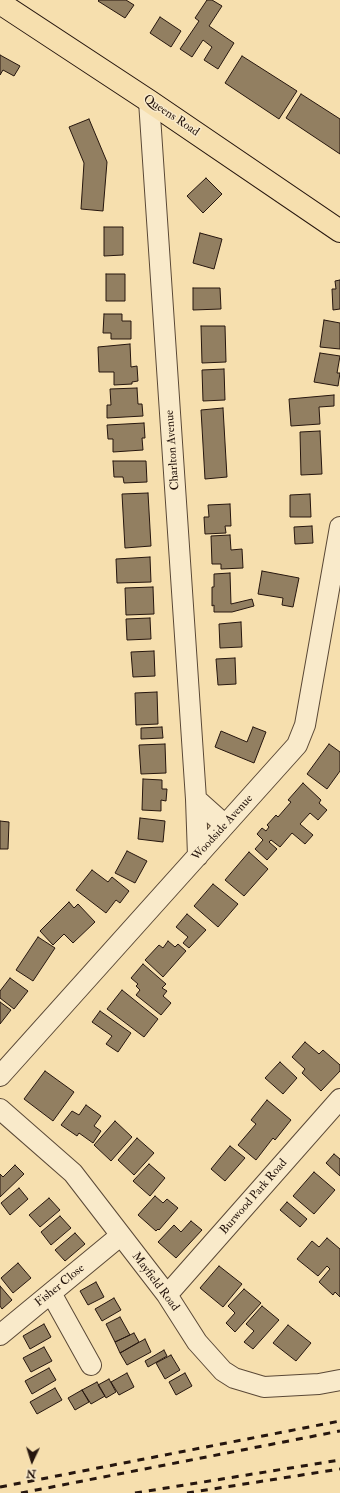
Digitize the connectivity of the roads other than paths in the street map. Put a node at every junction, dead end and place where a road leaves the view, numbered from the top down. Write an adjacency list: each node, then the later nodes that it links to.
1 (0, 3): 2 (main road, Queens Road)
2 (149, 101): 3 (main road, Queens Road); 5 (street, Charlton Avenue)
3 (340, 231)
4 (340, 527): 6 (street, Woodside Avenue)
5 (196, 799): 6 (street); 7 (street, Charlton Avenue)
6 (224, 825): 7 (street, Woodside Avenue)
7 (198, 856): 8 (street, Woodside Avenue)
8 (0, 1076)
9 (340, 1099): 13 (street, Burwood Park Road)
10 (0, 1109): 11 (street, Mayfield Road)
11 (120, 1236): 12 (street, Fisher Close); 13 (street, Mayfield Road)
12 (51, 1294): 14 (street, Fisher Close); 15 (street)
13 (167, 1295): 16 (street, Mayfield Road)
14 (0, 1335)
15 (91, 1365)
16 (340, 1380)

